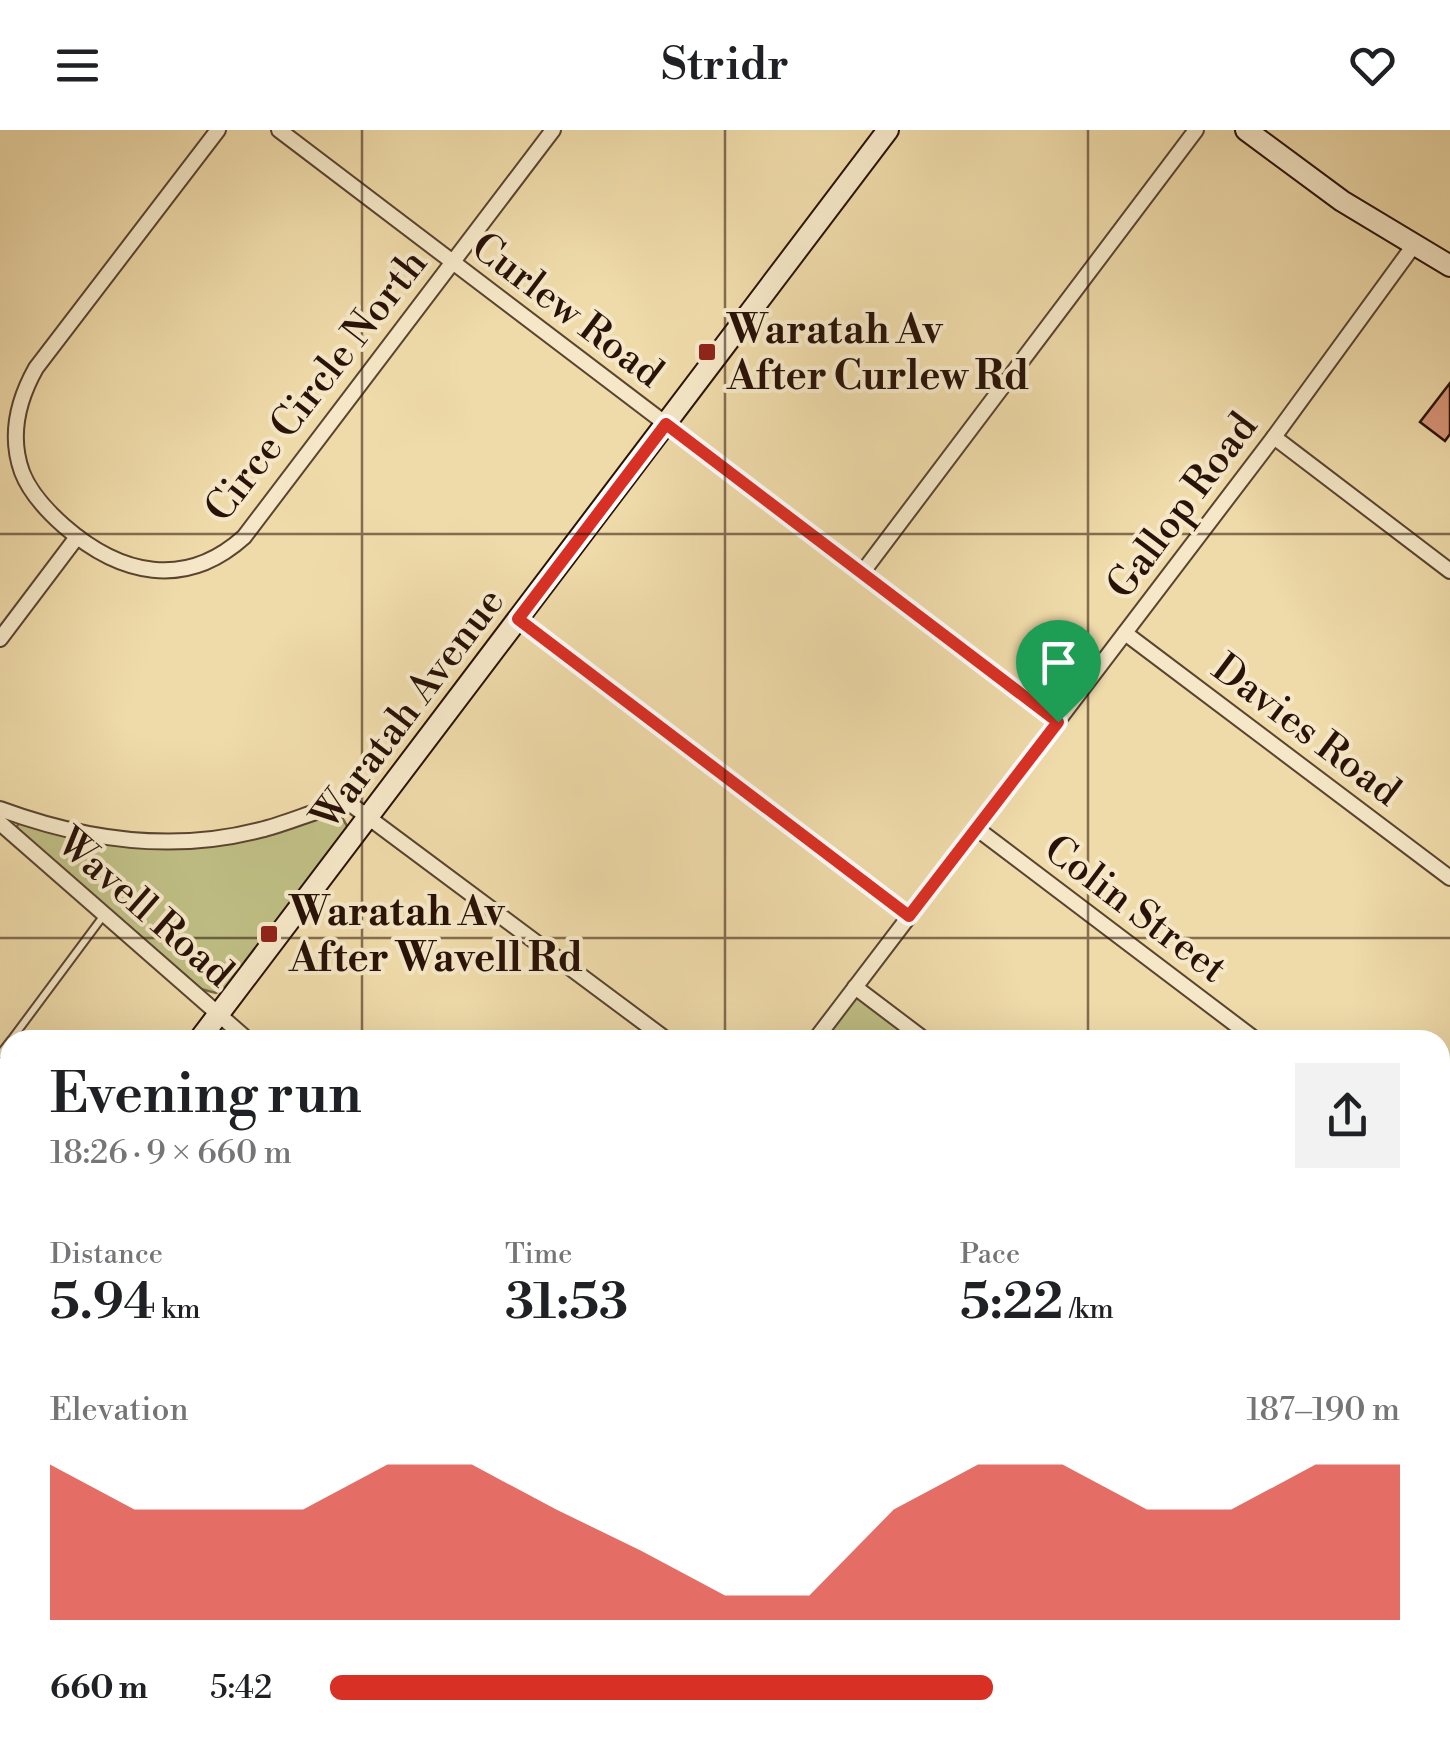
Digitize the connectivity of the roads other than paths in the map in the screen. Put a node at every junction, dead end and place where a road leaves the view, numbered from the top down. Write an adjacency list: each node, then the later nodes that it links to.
1 (218, 130): 13 (street, Circe Circle North)
2 (278, 130): 9 (street, Curlew Road)
3 (553, 130): 9 (street, Circe Circle North)
4 (888, 130): 11 (street, Waratah Avenue)
5 (1196, 130): 15 (street)
6 (1246, 130): 7 (street)
7 (1273, 138): 8 (street)
8 (1414, 245): 10 (street); 12 (street, Gallop Road)
9 (453, 262): 11 (street, Curlew Road); 13 (street, Circe Circle North)
10 (1450, 266)
11 (666, 424): 15 (street, Curlew Road); 16 (street, Waratah Avenue)
12 (1274, 437): 14 (street); 17 (street, Gallop Road)
13 (77, 537): 18 (street)
14 (1450, 571)
15 (862, 573): 19 (street, Curlew Road)
16 (518, 619): 21 (street, Waratah Avenue); 26 (street)
17 (1126, 633): 19 (street, Gallop Road); 24 (street, Davies Road)
18 (0, 640)
19 (1058, 722): 23 (street, Gallop Road)
20 (0, 809): 21 (street)
21 (370, 816): 28 (street, Waratah Avenue); 32 (street)
22 (0, 823): 25 (street, Wavell Road)
23 (976, 828): 26 (street, Gallop Road); 35 (street, Colin Street)
24 (1450, 878)
25 (105, 914): 28 (street, Wavell Road); 29 (lane)
26 (909, 916): 27 (street, Gallop Road)
27 (855, 988): 33 (street, Gallop Road); 34 (street)
28 (218, 1014): 30 (street, Waratah Avenue); 31 (street, Wavell Road)
29 (18, 1030)
30 (206, 1030)
31 (236, 1030)
32 (654, 1030)
33 (823, 1030)
34 (912, 1030)
35 (1243, 1030)

